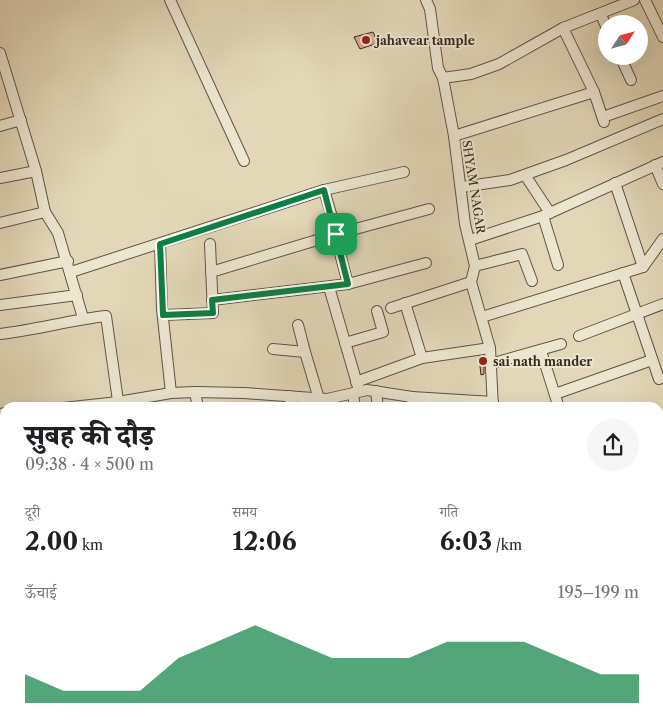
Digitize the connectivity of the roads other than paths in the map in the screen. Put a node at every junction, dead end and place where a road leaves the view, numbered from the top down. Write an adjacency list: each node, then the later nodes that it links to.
1 (170, 0): 18 (street)
2 (426, 0): 10 (street, SHYAM NAGAR)
3 (634, 0): 5 (street)
4 (645, 0): 7 (street)
5 (601, 14): 6 (street)
6 (563, 28): 10 (street); 12 (street)
7 (663, 37)
8 (0, 53): 15 (street)
9 (624, 65): 11 (street)
10 (443, 78): 17 (street, SHYAM NAGAR)
11 (631, 80)
12 (594, 92): 13 (street); 17 (street)
13 (663, 96)
14 (663, 119): 22 (street)
15 (21, 120): 16 (street); 20 (street)
16 (0, 126)
17 (454, 136): 26 (street, SHYAM NAGAR)
18 (244, 161)
19 (659, 164): 24 (street); 25 (street)
20 (36, 171): 23 (street); 29 (street)
21 (404, 172): 27 (street)
22 (525, 175): 26 (street); 30 (street)
23 (0, 178)
24 (615, 183): 30 (street); 41 (street)
25 (663, 184)
26 (462, 187): 34 (street, SHYAM NAGAR)
27 (324, 190): 32 (street); 35 (street)
28 (429, 209): 32 (street)
29 (45, 212): 31 (street); 37 (street)
30 (546, 215): 34 (street); 39 (street)
31 (0, 223)
32 (336, 234): 43 (street); 48 (street)
33 (663, 239): 41 (street)
34 (470, 240): 40 (street, SHYAM NAGAR)
35 (160, 244): 42 (street); 58 (street)
36 (210, 244): 43 (street)
37 (68, 262): 42 (street); 45 (street)
38 (426, 262): 48 (street)
39 (558, 265)
40 (475, 266): 46 (street); 47 (street, SHYAM NAGAR)
41 (642, 267): 44 (street)
42 (71, 272): 50 (street)
43 (211, 272): 51 (street)
44 (623, 273): 57 (street); 59 (street)
45 (0, 275)
46 (532, 281)
47 (471, 282): 52 (street); 59 (street)
48 (348, 284): 49 (street)
49 (329, 287): 51 (street); 64 (street)
50 (77, 295): 54 (street); 60 (street)
51 (212, 300): 58 (street)
52 (405, 303): 55 (street); 70 (street)
53 (663, 304): 57 (street)
54 (0, 305)
55 (391, 308)
56 (377, 311): 64 (street)
57 (636, 314): 63 (street); 71 (street)
58 (163, 315): 77 (street)
59 (482, 317): 66 (street)
60 (83, 318): 62 (street); 81 (street)
61 (298, 325): 69 (street)
62 (0, 334)
63 (579, 336)
64 (345, 343): 74 (street)
65 (561, 344): 68 (street)
66 (490, 348): 70 (street); 72 (street)
67 (274, 349): 69 (street)
68 (541, 351): 72 (street); 78 (street)
69 (305, 352): 80 (street)
70 (422, 358): 74 (street)
71 (656, 360): 73 (street); 78 (street)
72 (490, 364): 90 (street)
73 (659, 379)
74 (356, 390): 75 (street); 86 (street); 87 (street)
75 (376, 391): 88 (street); 89 (street)
76 (195, 392): 77 (street); 79 (street); 83 (street)
77 (171, 393): 82 (street)
78 (555, 394): 91 (street)
79 (290, 396): 80 (street); 84 (street)
80 (319, 398): 85 (street)
81 (119, 402)
82 (132, 402)
83 (197, 402)
84 (290, 402)
85 (329, 402)
86 (333, 402)
87 (355, 402)
88 (377, 402)
89 (413, 402)
90 (493, 402)
91 (557, 402)
92 (391, 723): 93 (street)
93 (401, 723)

